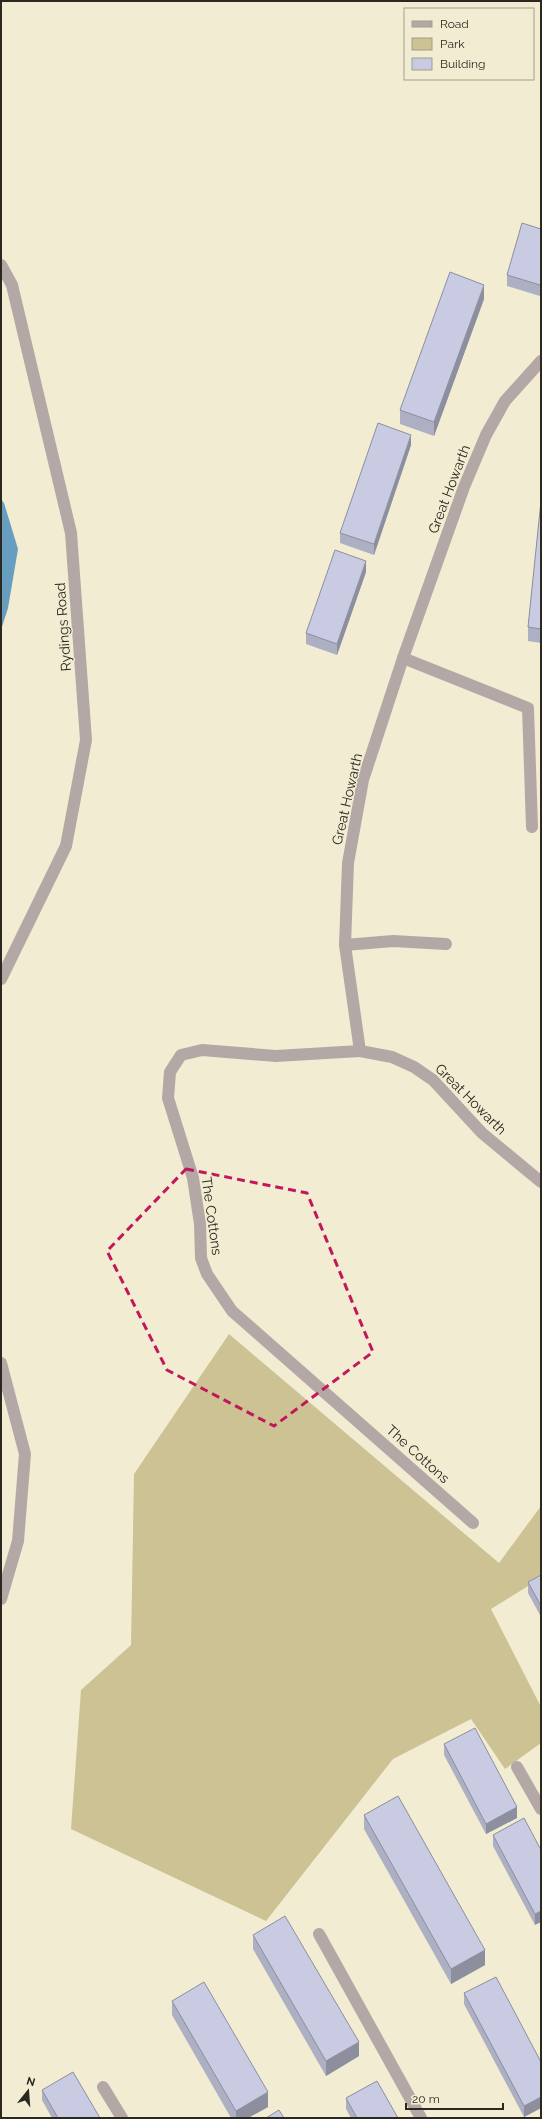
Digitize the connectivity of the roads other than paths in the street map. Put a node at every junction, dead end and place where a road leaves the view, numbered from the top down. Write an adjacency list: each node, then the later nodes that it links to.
1 (1, 265): 7 (street, Rydings Road)
2 (541, 361): 3 (street, Great Howarth)
3 (403, 658): 4 (street); 5 (street, Great Howarth)
4 (532, 827)
5 (345, 944): 6 (street); 8 (street, Great Howarth)
6 (446, 944)
7 (1, 979)
8 (360, 1051): 9 (street, Great Howarth); 11 (street, The Cottons)
9 (541, 1182)
10 (1, 1363): 12 (street)
11 (473, 1523)
12 (1, 1599)
13 (517, 1766): 14 (street)
14 (541, 1809)
15 (320, 1934): 18 (street)
16 (103, 2087): 17 (street)
17 (122, 2118)
18 (421, 2118)

